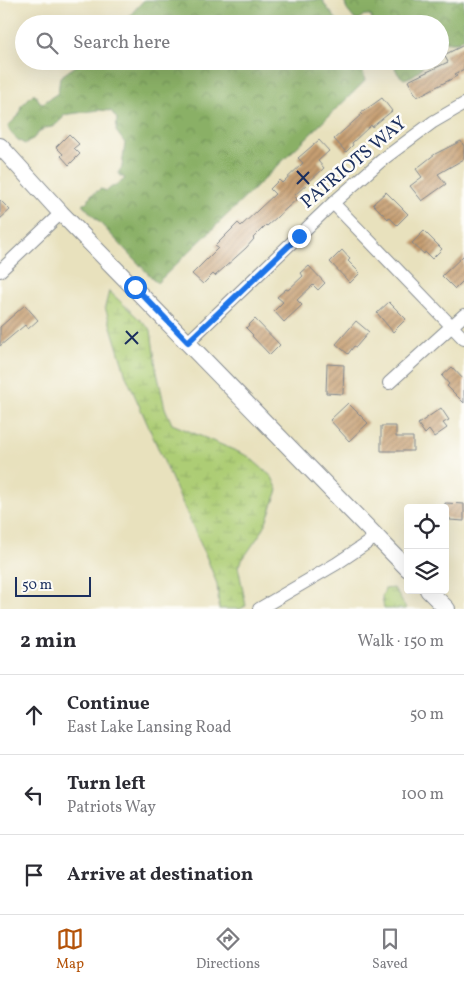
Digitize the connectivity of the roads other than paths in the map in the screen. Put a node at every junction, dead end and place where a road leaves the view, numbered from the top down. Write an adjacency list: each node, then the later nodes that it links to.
1 (464, 104): 3 (street, PATRIOTS WAY)
2 (0, 146): 4 (main road)
3 (333, 203): 7 (street); 9 (street, PATRIOTS WAY)
4 (61, 213): 5 (street); 9 (main road)
5 (0, 271)
6 (464, 315): 7 (street)
7 (452, 326): 8 (street); 10 (street)
8 (464, 339)
9 (188, 342): 11 (main road)
10 (389, 383)
11 (376, 537): 12 (main road); 14 (street)
12 (404, 565)
13 (432, 594): 15 (main road)
14 (259, 609)
15 (447, 609)

